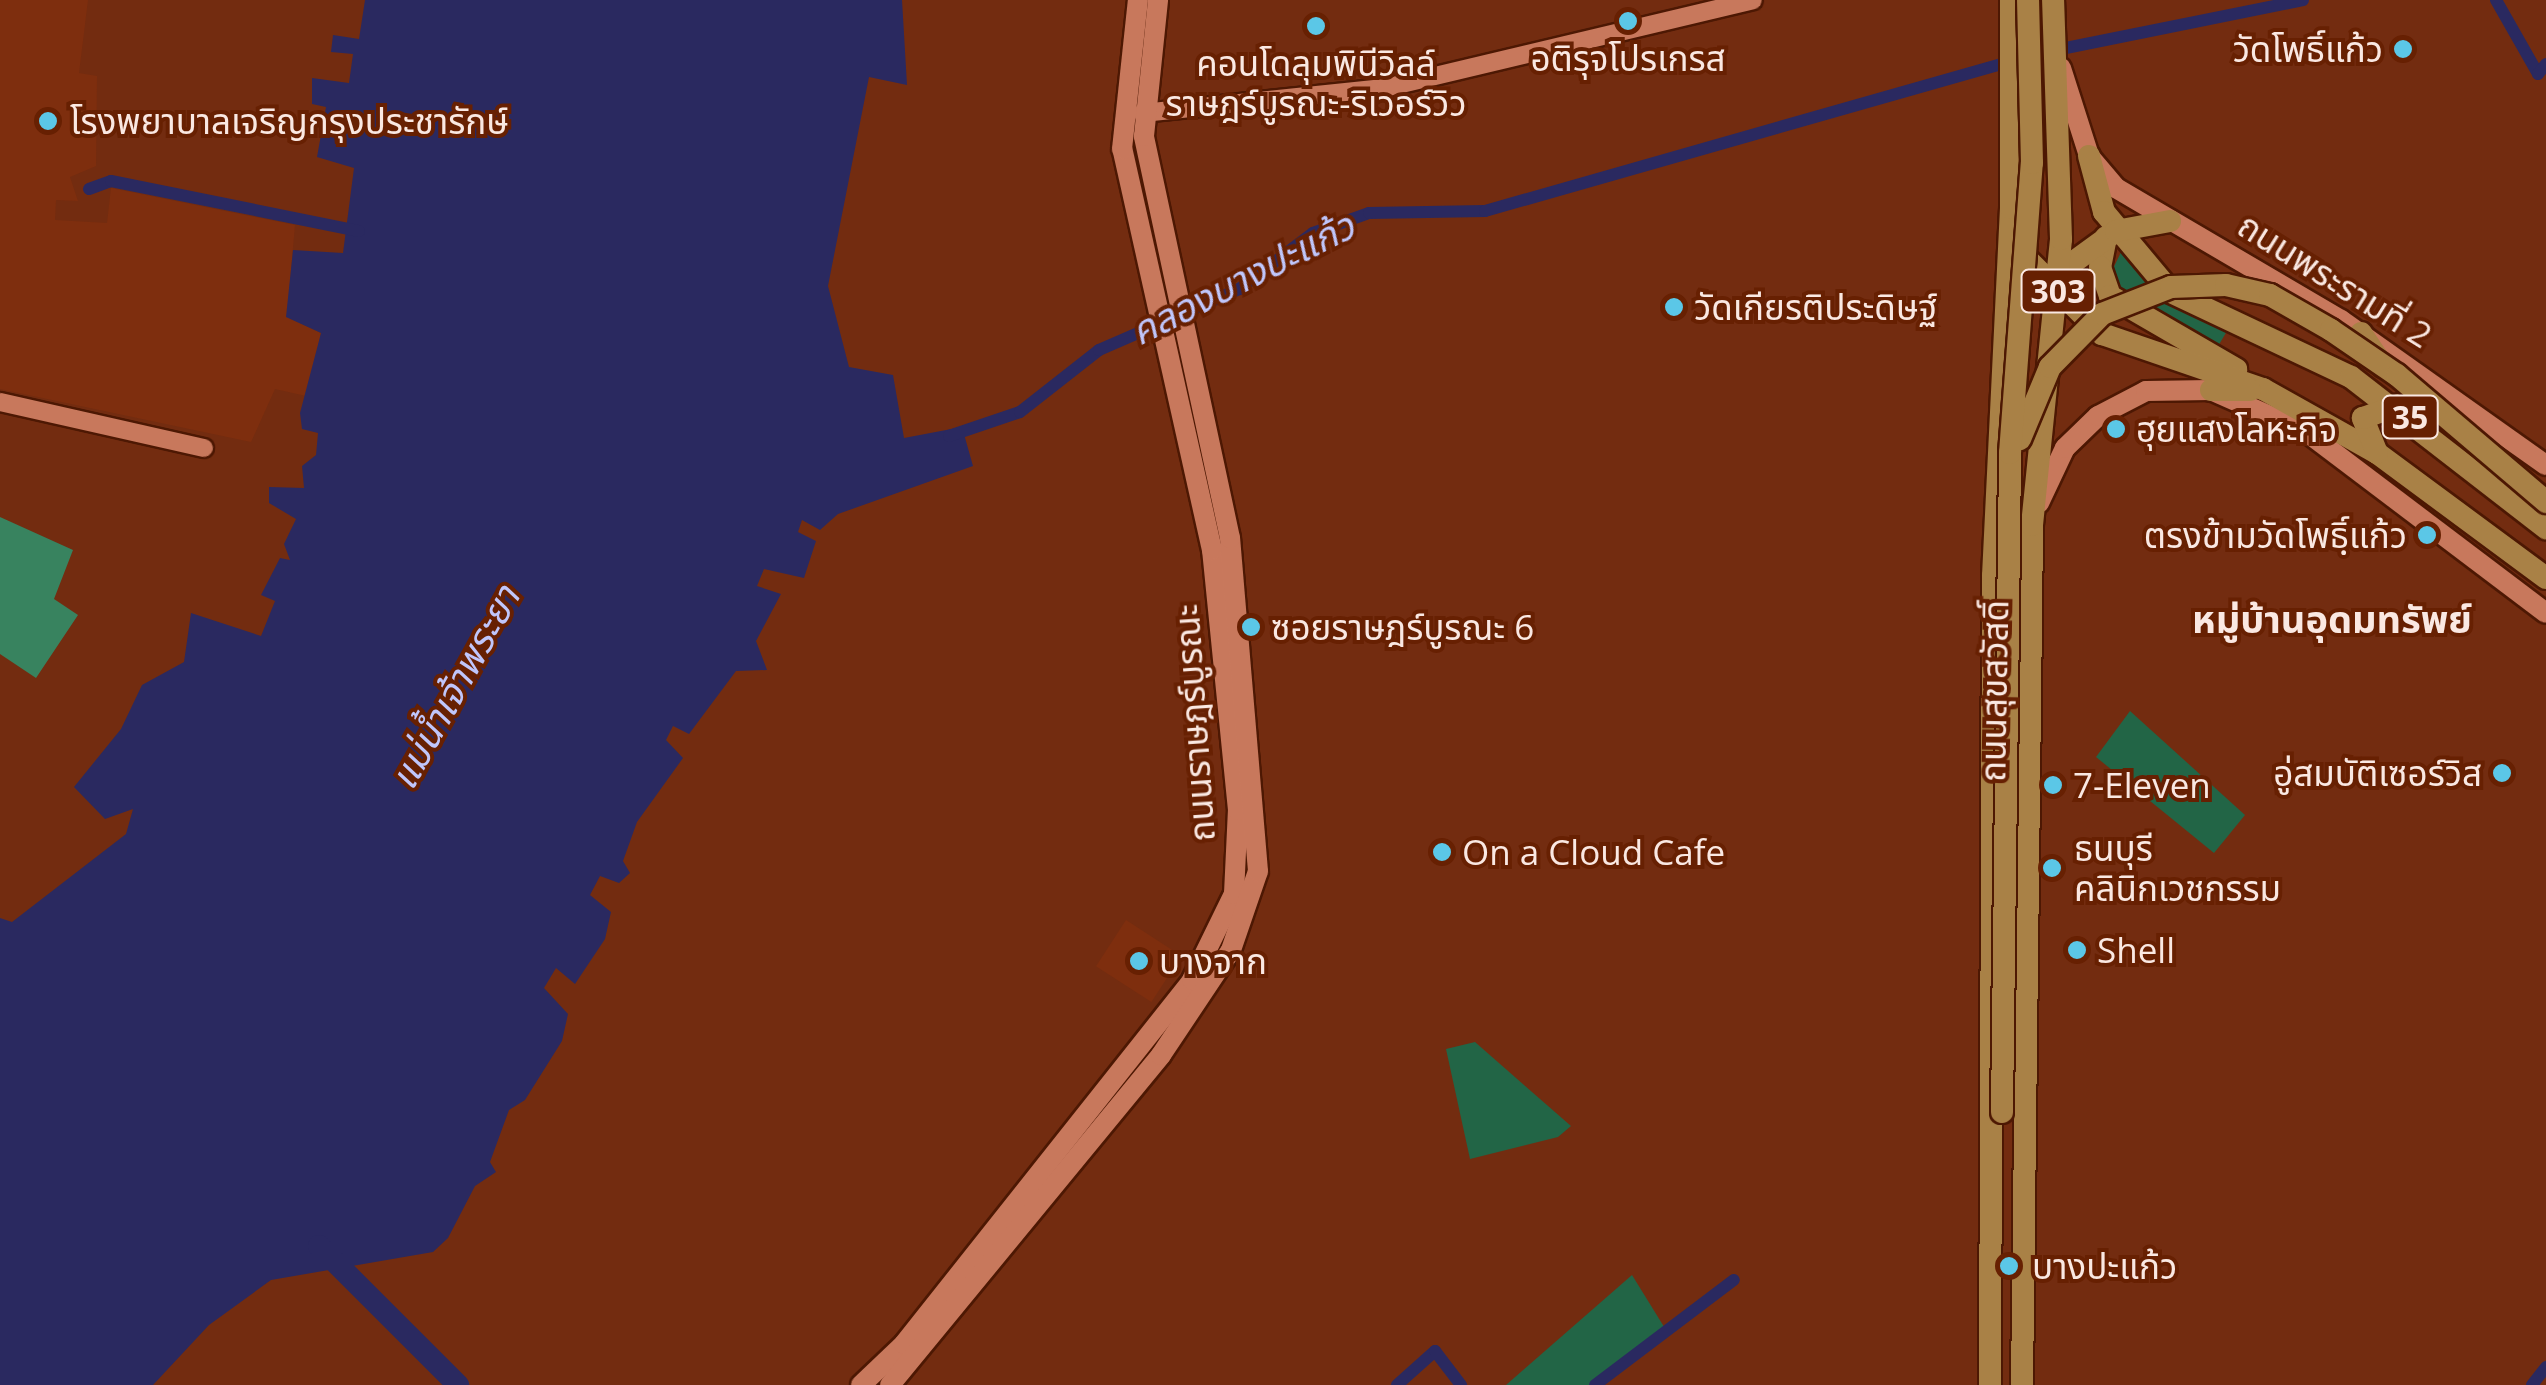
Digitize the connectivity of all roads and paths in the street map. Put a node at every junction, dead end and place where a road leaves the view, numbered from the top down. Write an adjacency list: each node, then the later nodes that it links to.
1 (1138, 0): 8 (main road, ถนนราษฎร์บูรณะ)
2 (1158, 0): 8 (main road, ถนนราษฎร์บูรณะ)
3 (1753, 0): 8 (street)
4 (2012, 0): 11 (main road, ถนนสุขสวัสดิ์ / 303)
5 (2028, 0): 32 (main road, bridge)
6 (2053, 0): 7 (main road, ถนนสุขสวัสดิ์ / 303)
7 (2057, 56): 9 (main road, ถนนพระรามที่ 2 / 35); 10 (main road, ถนนสุขสวัสดิ์ / 303)
8 (1132, 112): 36 (main road, ถนนราษฎร์บูรณะ); 36 (main road, ถนนราษฎร์บูรณะ)
9 (2090, 156): 12 (main road, ถนนพระรามที่ 2 / 35); 14 (main road, ถนนพระรามที่ 2 / 35)
10 (2061, 202): 11 (main road); 15 (main road, ถนนสุขสวัสดิ์ / 303)
11 (2011, 208): 13 (main road, ถนนสุขสวัสดิ์ / 303)
12 (2170, 222): 14 (main road); 17 (main road, ถนนพระรามที่ 2 / 35)
13 (2010, 234): 15 (main road, 35); 16 (main road, ถนนสุขสวัสดิ์ / 303)
14 (2111, 234): 15 (main road); 18 (main road, ถนนพระรามที่ 2 / 35); 22 (main road)
15 (2054, 284): 16 (main road); 20 (main road, ถนนสุขสวัสดิ์ / 303); 23 (main road, 35)
16 (2002, 323): 19 (main road, ถนนสุขสวัสดิ์ / 303)
17 (2361, 333): 21 (main road, ถนนพระรามที่ 2 / 35); 26 (main road)
18 (2254, 338): 22 (main road); 26 (main road, ถนนพระรามที่ 2 / 35)
19 (2001, 351): 20 (main road); 40 (main road, ถนนสุขสวัสดิ์ / 303)
20 (2054, 352): 32 (main road, ถนนสุขสวัสดิ์ / 303)
21 (2396, 357): 27 (main road); 30 (main road, ถนนพระรามที่ 2 / 35)
22 (2231, 366): 23 (main road)
23 (2264, 389): 24 (main road); 29 (main road, 35)
24 (2211, 390): 32 (main road, 35); 35 (main road, 35)
25 (0, 402): 28 (street)
26 (2398, 408): 27 (main road, ถนนพระรามที่ 2 / 35); 29 (main road)
27 (2431, 434): 33 (main road, ถนนพระรามที่ 2 / 35)
28 (204, 448)
29 (2377, 453): 34 (main road, 35)
30 (2546, 466)
31 (2546, 502): 32 (main road, bridge)
32 (2023, 518): 40 (main road, bridge); 41 (main road, ถนนสุขสวัสดิ์ / 303)
33 (2546, 528)
34 (2546, 578)
35 (2546, 613)
36 (1236, 692): 37 (main road, ถนนราษฎร์บูรณะ)
37 (975, 1271): 38 (main road, ถนนราษฎร์บูรณะ); 39 (main road, ถนนราษฎร์บูรณะ)
38 (861, 1385)
39 (890, 1385)
40 (1990, 1385)
41 (2022, 1385)

